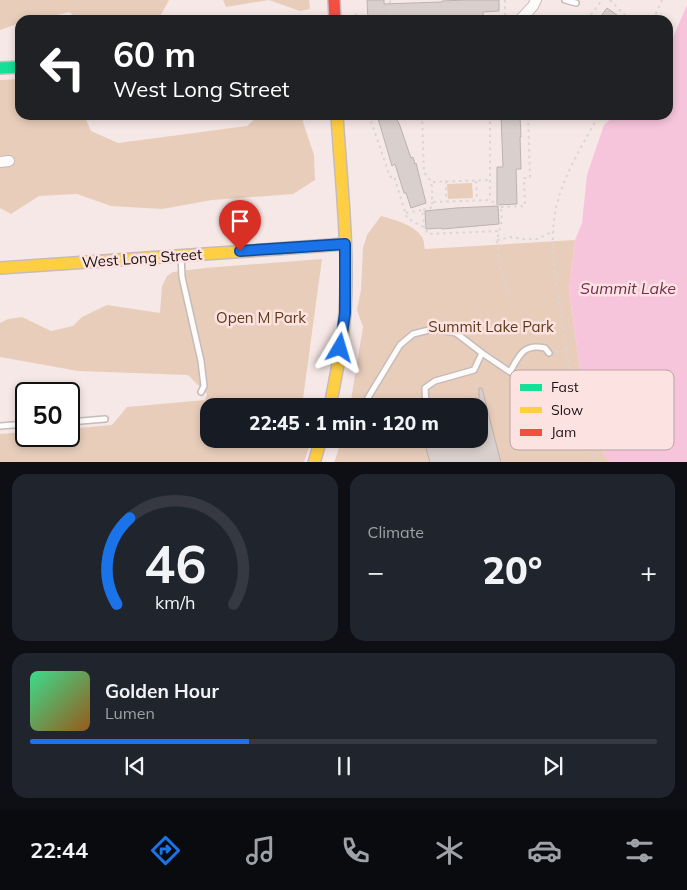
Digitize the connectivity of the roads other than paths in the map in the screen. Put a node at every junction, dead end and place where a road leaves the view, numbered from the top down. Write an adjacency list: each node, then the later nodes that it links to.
1 (334, 0): 5 (street)
2 (536, 0): 6 (street)
3 (565, 0): 4 (lane)
4 (576, 3)
5 (335, 15)
6 (525, 15)
7 (15, 67): 8 (street)
8 (0, 68)
9 (337, 120): 10 (street)
10 (345, 244): 11 (street, West Long Street); 18 (street)
11 (181, 256): 12 (street, West Long Street); 17 (lane)
12 (0, 268)
13 (482, 353): 16 (lane); 19 (lane); 20 (lane)
14 (549, 353): 15 (lane)
15 (511, 370)
16 (510, 372)
17 (201, 392)
18 (332, 398)
19 (368, 398)
20 (426, 398)
21 (105, 419): 22 (lane)
22 (80, 421)
23 (15, 425): 24 (lane)
24 (0, 426)
25 (318, 448): 26 (street)
26 (314, 462)

